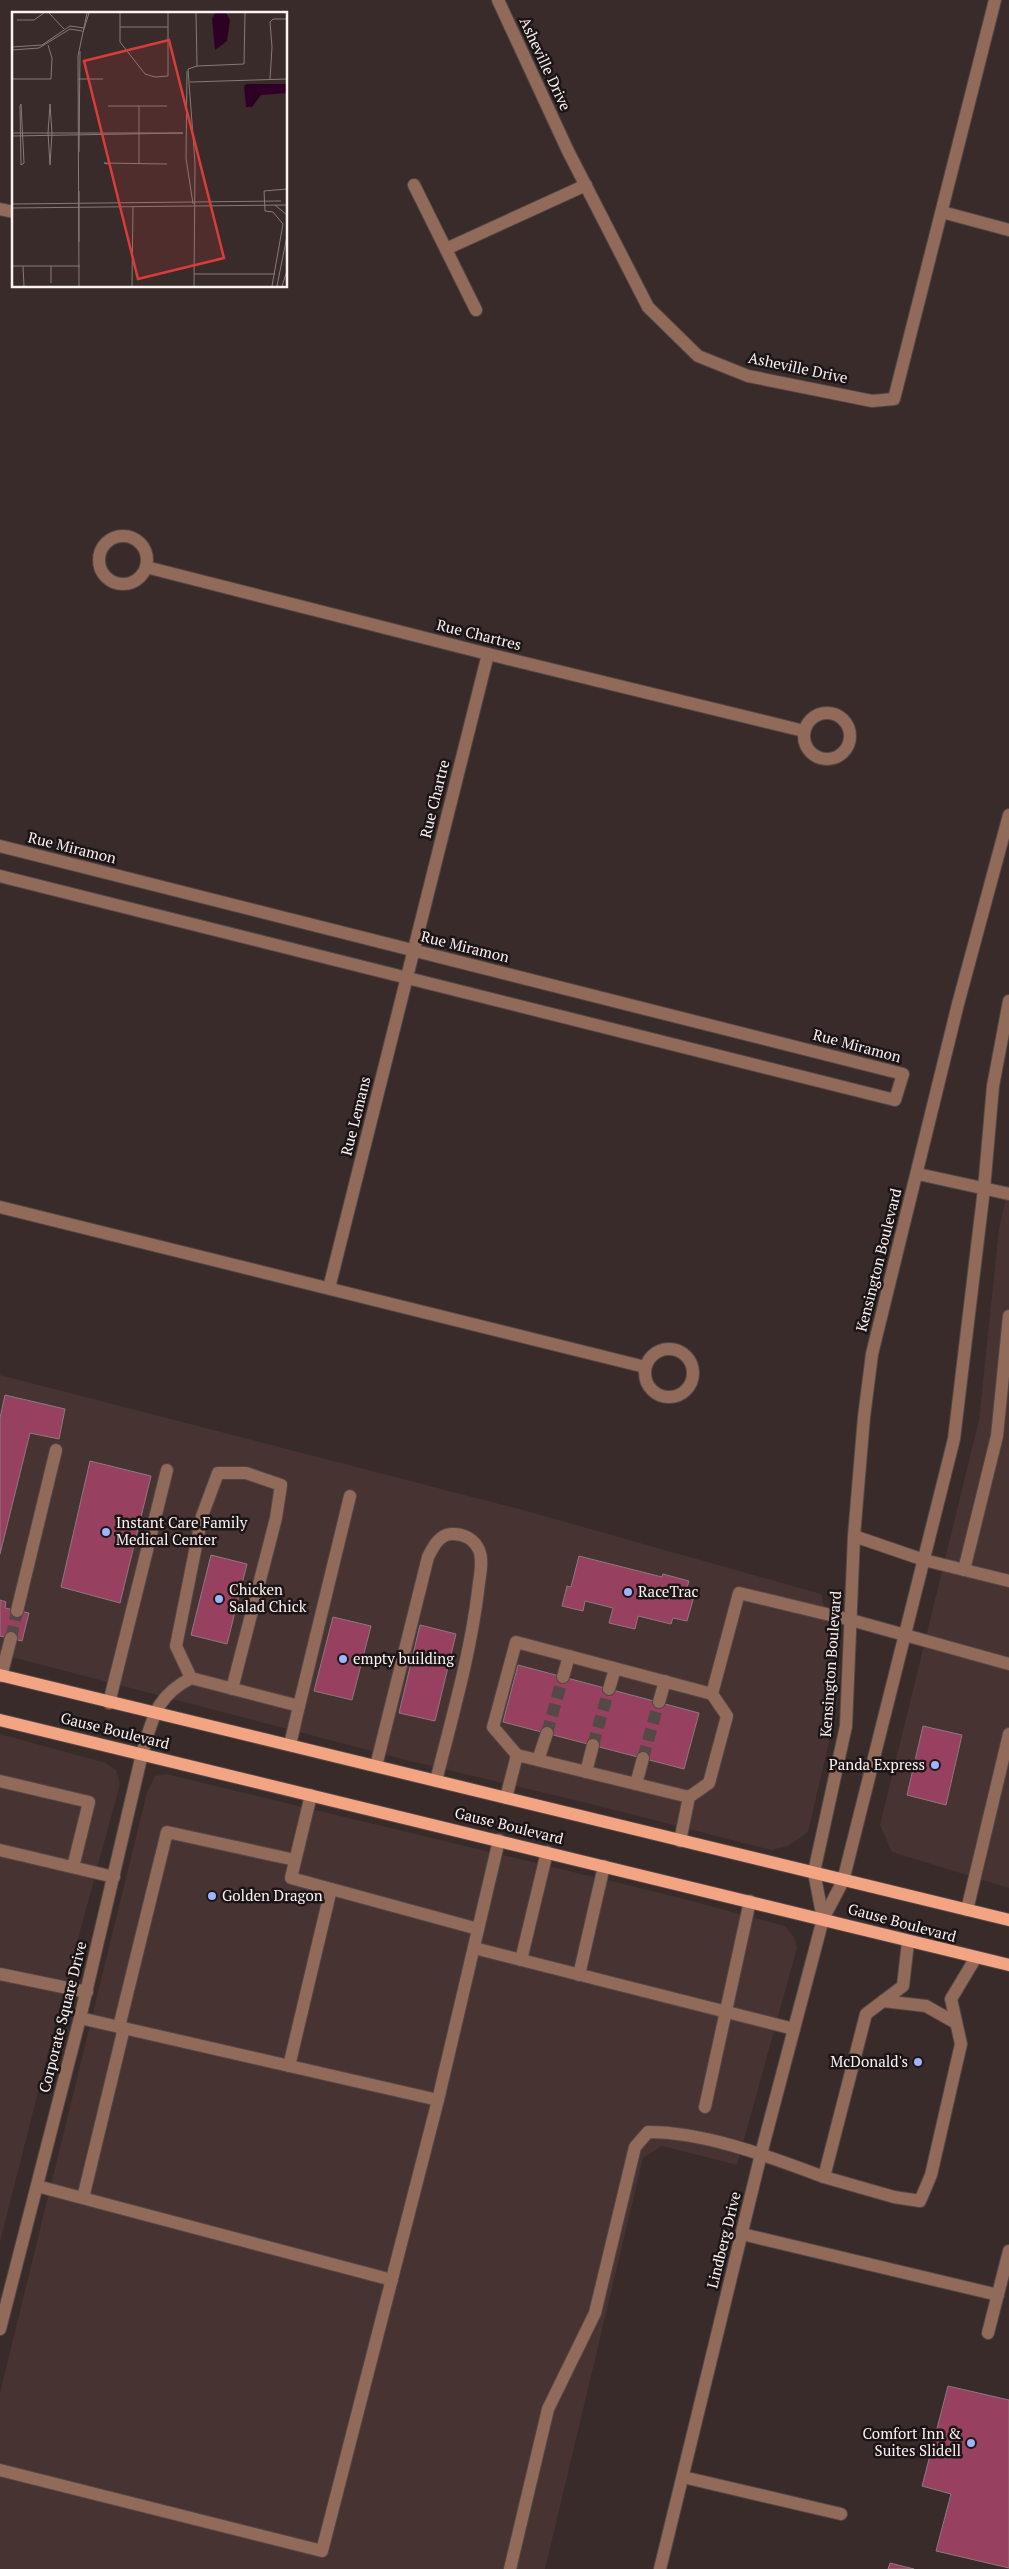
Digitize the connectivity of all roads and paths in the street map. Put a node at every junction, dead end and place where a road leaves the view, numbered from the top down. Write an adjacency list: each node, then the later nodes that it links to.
1 (498, 0): 4 (street, Asheville Drive)
2 (995, 0): 5 (street, Asheville Drive)
3 (414, 185): 7 (street)
4 (586, 185): 5 (street, Asheville Drive); 7 (street)
5 (942, 212): 6 (street)
6 (1009, 230)
7 (446, 249): 8 (street)
8 (476, 310)
9 (146, 567): 10 (street, Rue Chartres)
10 (488, 654): 11 (street, Rue Chartres); 15 (street, Rue Chartre)
11 (804, 732)
12 (1009, 818): 18 (street, Kensington Boulevard)
13 (0, 846): 15 (street, Rue Miramon)
14 (0, 876): 16 (street, Rue Miramon)
15 (414, 951): 16 (street, Rue Lemans); 16 (street, Rue Miramon)
16 (408, 978): 22 (street, Rue Lemans)
17 (1009, 1001): 19 (street)
18 (918, 1174): 19 (street); 28 (street, Kensington Boulevard)
19 (984, 1189): 20 (street); 29 (street)
20 (1009, 1194)
21 (0, 1207): 22 (street)
22 (329, 1288): 24 (street)
23 (1009, 1316): 30 (street)
24 (645, 1367)
25 (56, 1450): 32 (street)
26 (167, 1470): 46 (street)
27 (350, 1496): 48 (street)
28 (854, 1536): 29 (street); 33 (street, Kensington Boulevard)
29 (924, 1560): 30 (street); 34 (street)
30 (964, 1570): 31 (street)
31 (1009, 1581)
32 (18, 1610)
33 (851, 1620): 34 (street); 45 (street); 74 (street, Kensington Boulevard)
34 (905, 1635): 37 (street); 76 (street)
35 (10, 1638): 39 (street)
36 (569, 1656): 38 (street); 40 (street); 56 (street)
37 (1009, 1664)
38 (615, 1669): 42 (street); 44 (street)
39 (1, 1676): 46 (main road, Gause Boulevard)
40 (564, 1677)
41 (191, 1678): 43 (street); 43 (street); 49 (street, Corporate Square Drive)
42 (665, 1681): 45 (street); 47 (street)
43 (232, 1689): 48 (street)
44 (609, 1689)
45 (712, 1694): 65 (street)
46 (108, 1702): 49 (main road, Gause Boulevard)
47 (659, 1702)
48 (299, 1706): 53 (street)
49 (155, 1712): 53 (main road, Gause Boulevard); 55 (street, Corporate Square Drive)
50 (0, 1720): 55 (main road, Gause Boulevard)
51 (547, 1733): 58 (street)
52 (1009, 1734): 79 (street)
53 (290, 1745): 59 (main road, Gause Boulevard)
54 (593, 1745): 60 (street)
55 (142, 1754): 64 (main road, Gause Boulevard); 75 (street, Corporate Square Drive)
56 (518, 1755): 58 (street); 66 (street)
57 (643, 1758): 63 (street)
58 (538, 1760): 60 (street)
59 (376, 1766): 62 (main road, Gause Boulevard); 62 (street)
60 (586, 1772): 63 (street)
61 (0, 1781): 73 (street)
62 (436, 1781): 66 (main road, Gause Boulevard)
63 (636, 1784): 65 (street)
64 (311, 1795): 67 (main road, Gause Boulevard); 71 (street)
65 (689, 1797): 68 (street)
66 (506, 1798): 68 (main road, Gause Boulevard)
67 (499, 1840): 70 (main road, Gause Boulevard); 82 (street)
68 (680, 1841): 74 (main road, Gause Boulevard)
69 (0, 1850): 73 (street)
70 (547, 1852): 72 (main road, Gause Boulevard); 86 (street)
71 (295, 1860): 77 (street); 95 (street)
72 (604, 1866): 78 (main road, Gause Boulevard); 89 (street)
73 (73, 1868): 75 (street)
74 (814, 1872): 76 (main road, Gause Boulevard); 80 (street, Kensington Boulevard)
75 (114, 1877): 90 (street, Corporate Square Drive)
76 (843, 1881): 79 (main road, Gause Boulevard); 80 (street)
77 (331, 1889): 82 (street); 97 (street)
78 (750, 1901): 80 (main road, Gause Boulevard); 92 (street)
79 (967, 1910): 81 (main road, Gause Boulevard)
80 (823, 1919): 83 (main road, Gause Boulevard); 96 (street, Lindberg Drive)
81 (1009, 1920)
82 (478, 1929): 84 (street)
83 (908, 1942): 85 (main road, Gause Boulevard); 91 (street)
84 (474, 1948): 86 (street); 98 (street)
85 (975, 1958): 87 (main road, Gause Boulevard); 94 (street)
86 (521, 1960): 89 (street)
87 (1009, 1965)
88 (0, 1974): 90 (street)
89 (579, 1975): 92 (street)
90 (87, 1992): 93 (street, Corporate Square Drive)
91 (883, 2001): 94 (street); 101 (street)
92 (727, 2012): 96 (street); 99 (street)
93 (80, 2018): 95 (street); 102 (street, Corporate Square Drive)
94 (956, 2023): 101 (street)
95 (122, 2027): 97 (street); 103 (street)
96 (794, 2028): 100 (street, Lindberg Drive)
97 (289, 2066): 98 (street)
98 (438, 2100): 106 (street)
99 (705, 2107)
100 (762, 2154): 101 (street); 104 (street, Lindberg Drive); 113 (street)
101 (824, 2177)
102 (37, 2186): 103 (street); 108 (street, Corporate Square Drive)
103 (83, 2198): 106 (street)
104 (742, 2234): 107 (street); 111 (street, Lindberg Drive)
105 (1009, 2251): 107 (street)
106 (392, 2280): 110 (street)
107 (998, 2295): 109 (street)
108 (0, 2329)
109 (988, 2333)
110 (0, 2470)
111 (683, 2477): 112 (street); 114 (street, Lindberg Drive)
112 (840, 2514)
113 (510, 2569)
114 (660, 2569)

